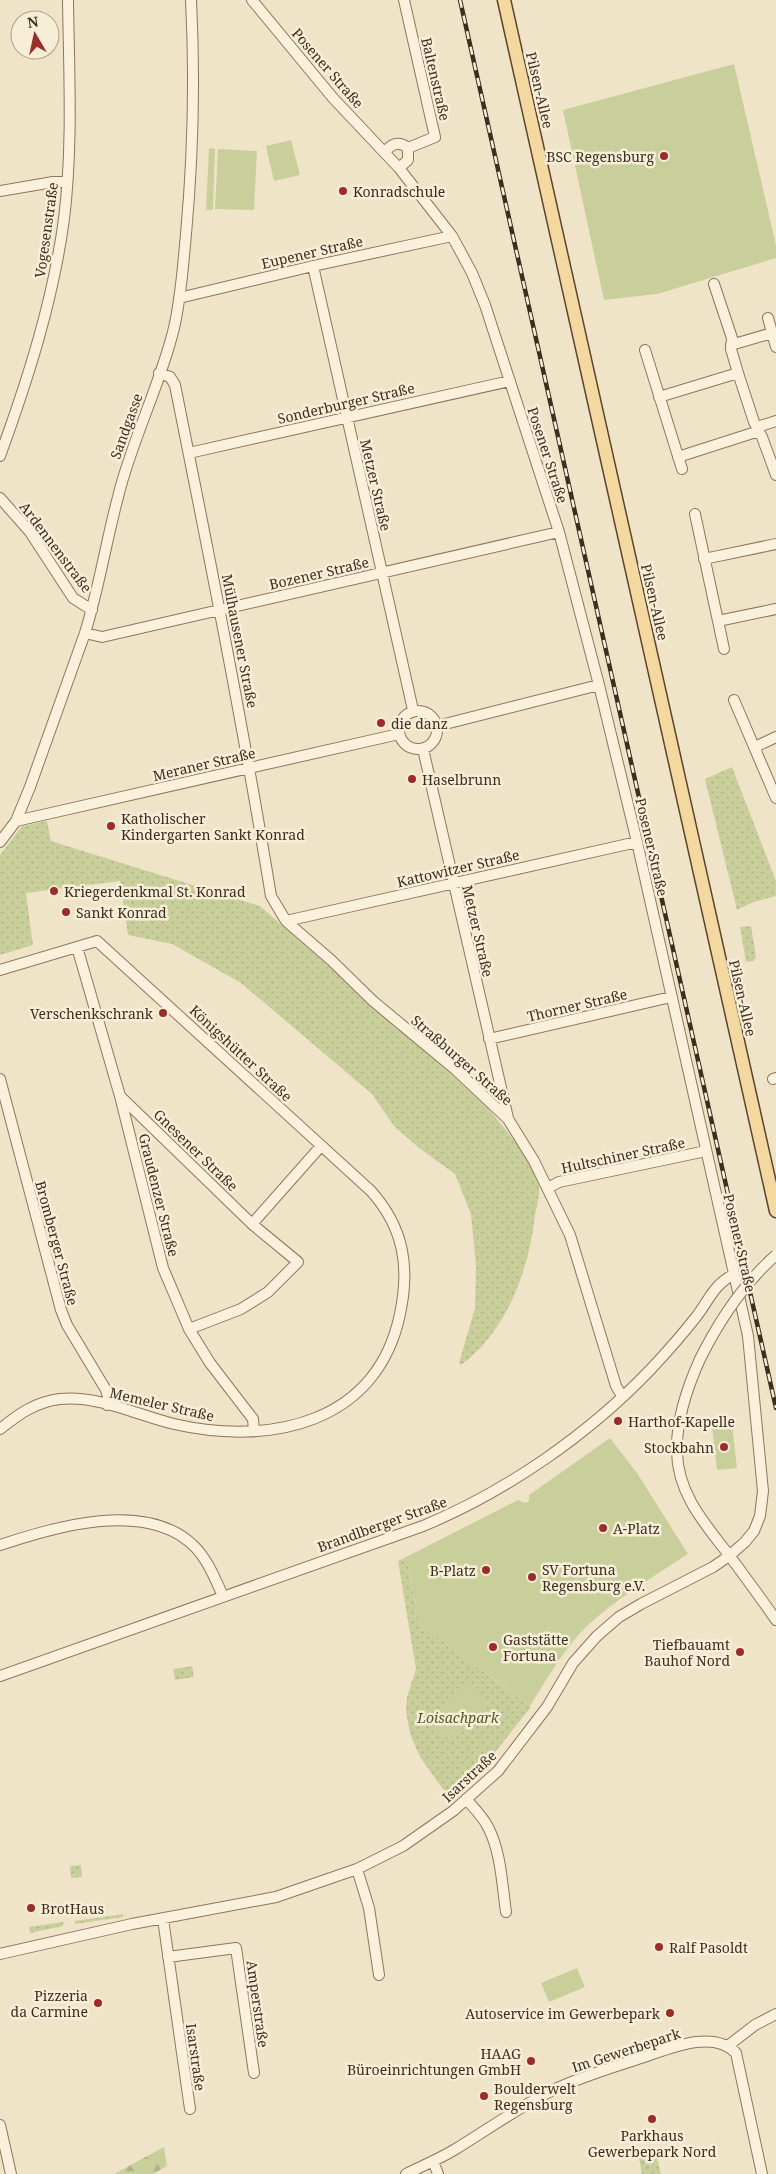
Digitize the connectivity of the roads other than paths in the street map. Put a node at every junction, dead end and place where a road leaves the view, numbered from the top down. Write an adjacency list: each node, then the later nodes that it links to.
1 (68, 0): 9 (street, Vogesenstraße)
2 (191, 0): 14 (street, Sandgasse)
3 (252, 0): 7 (street, Posener Straße)
4 (404, 0): 6 (street, Baltenstraße)
5 (504, 0): 70 (main road, Pilsen-Allee)
6 (408, 148): 7 (street); 8 (street)
7 (385, 152): 8 (street, Posener Straße)
8 (399, 168): 11 (street, Posener Straße)
9 (67, 182): 10 (street); 28 (street, Vogesenstraße)
10 (0, 191)
11 (452, 236): 12 (street, Eupener Straße); 22 (street, Posener Straße)
12 (312, 266): 14 (street, Eupener Straße); 24 (street, Metzer Straße)
13 (714, 284): 17 (street)
14 (179, 298): 20 (street, Sandgasse)
15 (768, 318): 16 (street)
16 (772, 333): 17 (street); 18 (street)
17 (731, 346): 21 (street)
18 (776, 346)
19 (645, 350): 23 (street)
20 (159, 373): 27 (street, Mülhausener Straße); 39 (street, Sandgasse)
21 (738, 373): 23 (street); 26 (street)
22 (510, 381): 24 (street, Sonderburger Straße); 34 (street, Posener Straße)
23 (659, 397): 29 (street)
24 (346, 418): 27 (street, Sonderburger Straße); 37 (street, Metzer Straße)
25 (776, 421): 26 (street)
26 (758, 429): 29 (street); 31 (street)
27 (189, 453): 40 (street, Mülhausener Straße)
28 (0, 456)
29 (678, 457): 30 (street)
30 (682, 469)
31 (776, 475)
32 (0, 498): 39 (street, Ardennenstraße)
33 (695, 514): 36 (street)
34 (559, 532): 37 (street, Bozener Straße); 44 (street, Posener Straße)
35 (776, 544): 36 (street)
36 (704, 559): 41 (street)
37 (383, 573): 40 (street, Bozener Straße); 46 (street, Metzer Straße)
38 (776, 609): 41 (street)
39 (92, 610): 42 (street, Sandgasse)
40 (220, 610): 42 (street, Bozener Straße); 52 (street, Mülhausener Straße)
41 (718, 621): 43 (street)
42 (85, 633): 54 (street, Sandgasse)
43 (724, 649)
44 (599, 685): 47 (street); 56 (street, Posener Straße)
45 (734, 700): 50 (street)
46 (414, 710): 47 (street); 48 (street)
47 (437, 726): 51 (street)
48 (399, 734): 51 (street); 52 (street, Meraner Straße)
49 (776, 737): 50 (street)
50 (755, 746): 53 (street)
51 (423, 748): 57 (street, Metzer Straße)
52 (250, 767): 54 (street, Meraner Straße); 58 (street, Mülhausener Straße)
53 (776, 798)
54 (16, 821): 55 (street, Sandgasse)
55 (0, 842)
56 (637, 842): 57 (street, Kattowitzer Straße); 61 (street, Posener Straße)
57 (453, 884): 58 (street, Kattowitzer Straße); 62 (street, Metzer Straße)
58 (286, 921): 65 (street, Straßburger Straße)
59 (77, 947): 60 (street); 64 (street, Graudenzer Straße); 66 (street, Königshütter Straße)
60 (0, 970)
61 (671, 997): 62 (street, Thorner Straße); 67 (street, Posener Straße)
62 (489, 1039): 65 (street, Metzer Straße)
63 (0, 1079): 76 (street, Bromberger Straße)
64 (120, 1096): 71 (street, Gnesener Straße); 74 (street, Graudenzer Straße)
65 (508, 1119): 69 (street, Straßburger Straße)
66 (321, 1146): 68 (street, Königshütter Straße); 71 (street)
67 (706, 1151): 69 (street, Hultschiner Straße); 73 (street, Posener Straße)
68 (366, 1186): 78 (street, Memeler Straße)
69 (548, 1188): 75 (street, Straßburger Straße)
70 (776, 1211)
71 (252, 1224): 74 (street, Gnesener Straße)
72 (776, 1255): 80 (street, bridge)
73 (733, 1275): 75 (street, Brandlberger Straße); 80 (street, Posener Straße)
74 (189, 1329): 78 (street, Graudenzer Straße)
75 (622, 1396): 81 (street, Brandlberger Straße)
76 (106, 1405): 77 (street, Memeler Straße); 78 (street, Memeler Straße)
77 (0, 1429)
78 (254, 1431)
79 (0, 1545): 81 (street)
80 (729, 1556): 82 (street); 84 (street, Isarstraße)
81 (223, 1596): 83 (street, Brandlberger Straße)
82 (776, 1620)
83 (0, 1676)
84 (466, 1799): 85 (street, Isarstraße); 86 (street)
85 (357, 1869): 87 (street, Isarstraße); 90 (street)
86 (506, 1912)
87 (164, 1919): 88 (street, Isarstraße); 89 (street, Isarstraße)
88 (0, 1954)
89 (168, 1957): 93 (street, Amperstraße); 94 (street, Isarstraße)
90 (379, 1975)
91 (776, 2014): 92 (street)
92 (729, 2045): 96 (street, Im Gewerbepark); 100 (street)
93 (254, 2073)
94 (190, 2110)
95 (0, 2125): 97 (street)
96 (432, 2161): 98 (street, Im Gewerbepark); 99 (street)
97 (11, 2174)
98 (406, 2174)
99 (438, 2174)
100 (762, 2174)

